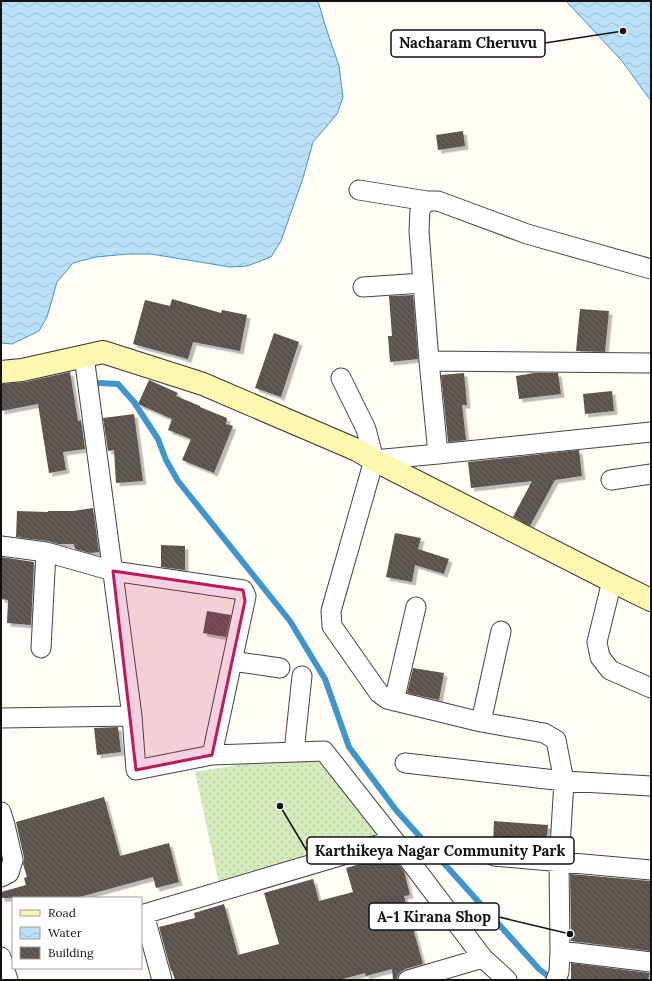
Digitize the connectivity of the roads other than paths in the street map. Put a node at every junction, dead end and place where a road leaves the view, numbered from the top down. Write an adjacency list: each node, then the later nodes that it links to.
1 (359, 190): 2 (street)
2 (427, 201): 3 (street); 4 (street)
3 (651, 270)
4 (423, 283): 5 (street); 7 (street)
5 (363, 286)
6 (84, 356): 9 (street); 13 (street); 18 (street)
7 (429, 361): 8 (street); 12 (street)
8 (651, 363)
9 (1, 372)
10 (342, 378): 13 (street)
11 (651, 432): 12 (street)
12 (438, 454): 13 (street)
13 (374, 460): 19 (street); 28 (street)
14 (651, 474): 15 (street)
15 (611, 480)
16 (1, 546): 17 (street)
17 (46, 552): 18 (street); 23 (street)
18 (113, 571): 24 (street); 29 (street)
19 (612, 581): 20 (street); 27 (street)
20 (651, 600)
21 (416, 607): 28 (street)
22 (501, 630): 31 (street)
23 (41, 648)
24 (232, 661): 25 (street); 33 (street)
25 (280, 668)
26 (302, 676): 32 (street)
27 (651, 688)
28 (394, 701): 31 (street)
29 (132, 716): 30 (street); 33 (street)
30 (1, 718)
31 (481, 722): 35 (street)
32 (294, 752): 33 (street); 38 (street)
33 (212, 755)
34 (405, 763): 35 (street)
35 (564, 781): 36 (street); 40 (street)
36 (651, 786)
37 (1, 812): 42 (street)
38 (394, 840): 45 (street); 49 (street)
39 (494, 856): 40 (street)
40 (559, 863): 41 (street); 43 (street)
41 (651, 870)
42 (1, 877)
43 (560, 951): 46 (street); 47 (street)
44 (1, 957): 48 (street)
45 (483, 958): 50 (street); 51 (street)
46 (651, 962)
47 (558, 976)
48 (8, 980)
49 (162, 980)
50 (408, 980)
51 (507, 980)

